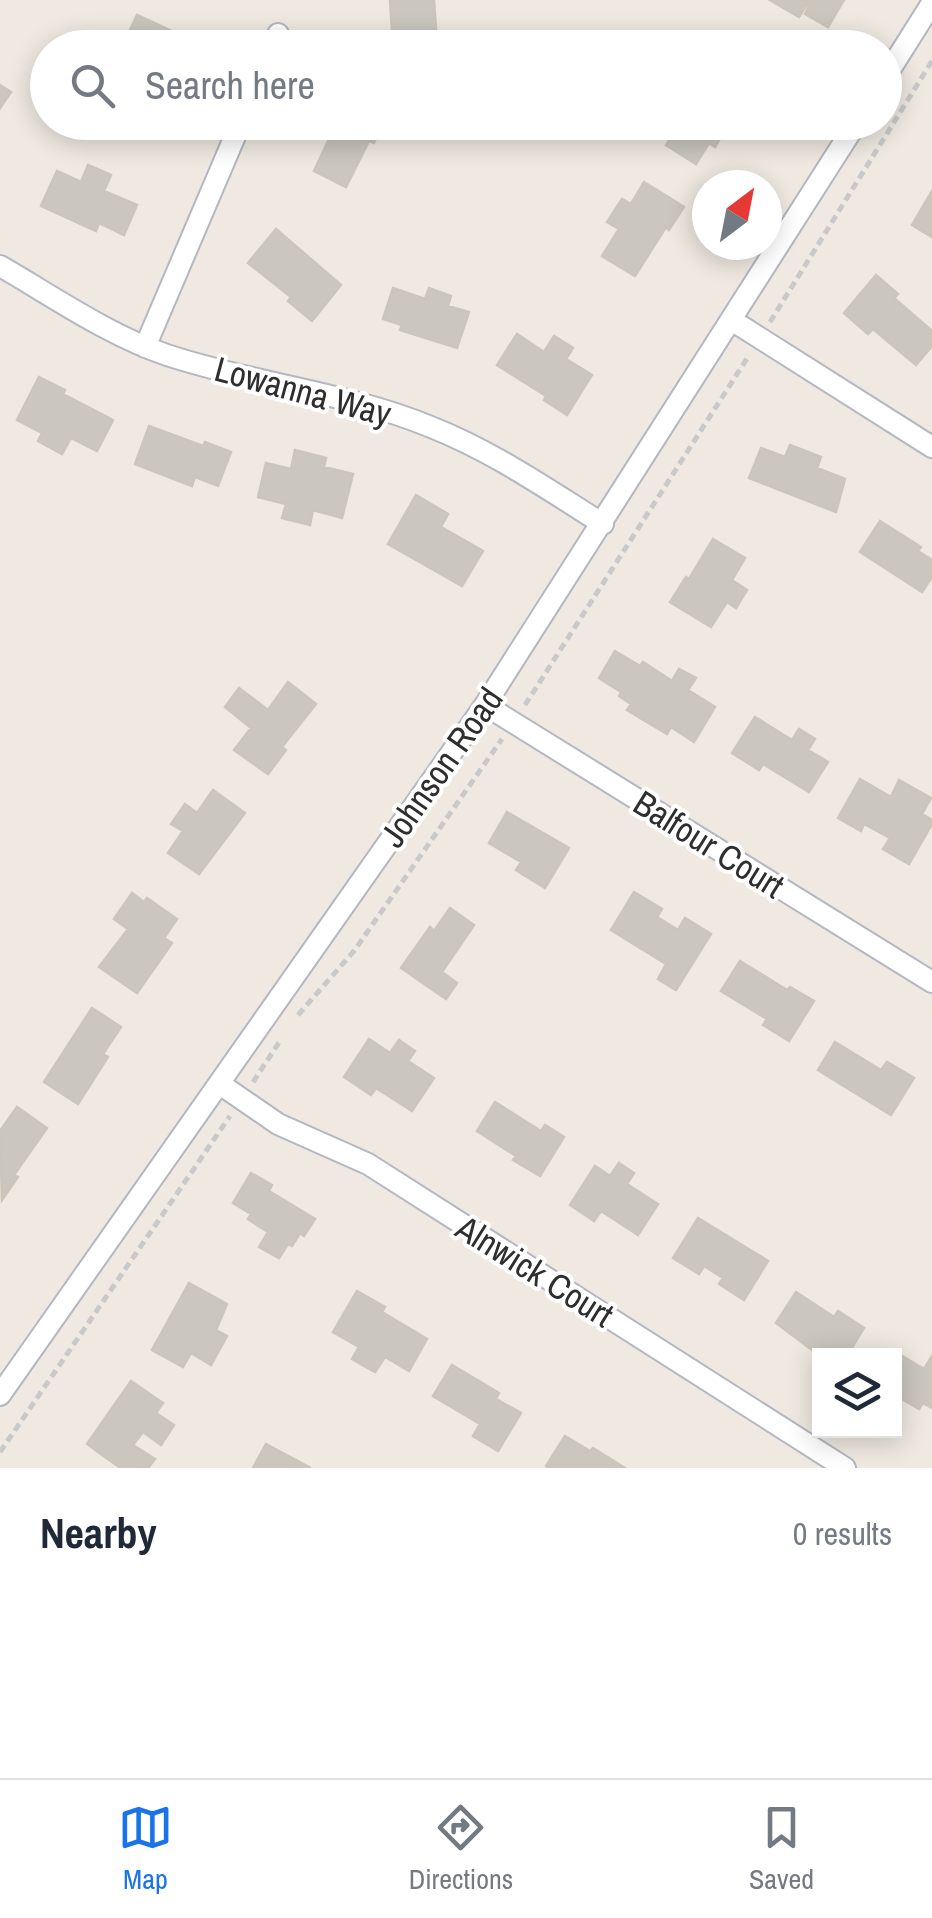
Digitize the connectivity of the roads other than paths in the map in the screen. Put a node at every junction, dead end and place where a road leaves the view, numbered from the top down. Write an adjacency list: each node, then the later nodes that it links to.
1 (932, 3): 2 (street)
2 (902, 50)
3 (233, 140): 7 (street)
4 (846, 140): 6 (street, Johnson Road)
5 (0, 266): 7 (street, Lowanna Way)
6 (733, 321): 8 (street); 9 (street, Johnson Road)
7 (145, 347): 9 (street, Lowanna Way)
8 (932, 447)
9 (603, 524): 10 (street, Johnson Road)
10 (486, 705): 11 (street, Balfour Court); 12 (street, Johnson Road)
11 (932, 982)
12 (220, 1084): 13 (street, Johnson Road); 14 (street, Alnwick Court)
13 (0, 1395)
14 (845, 1468)

